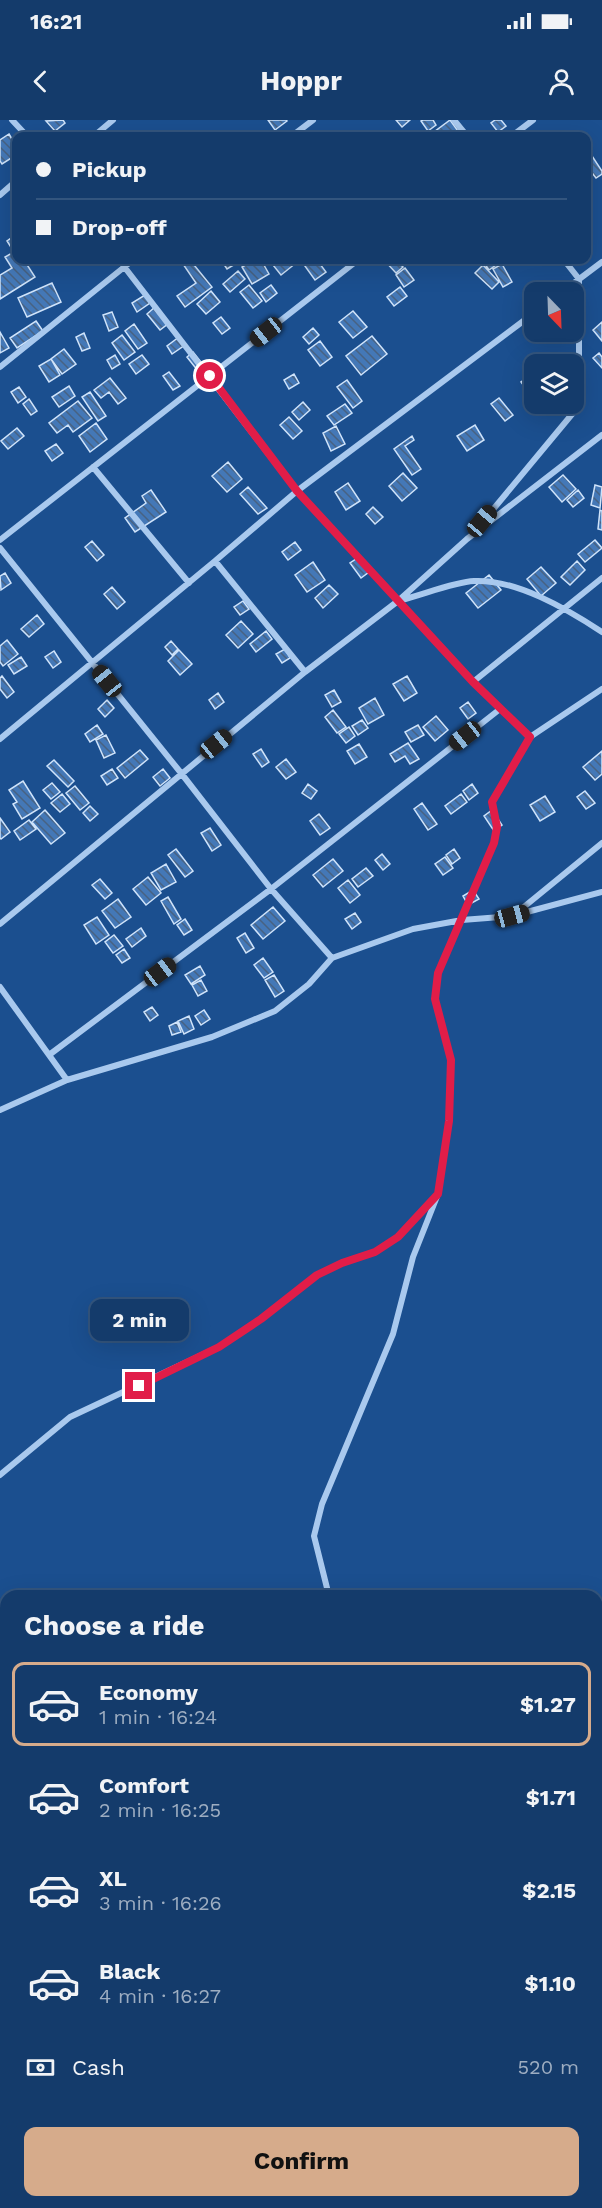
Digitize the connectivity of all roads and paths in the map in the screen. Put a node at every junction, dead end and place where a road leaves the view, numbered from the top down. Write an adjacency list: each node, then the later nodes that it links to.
1 (12, 120): 6 (street)
2 (114, 120): 7 (street)
3 (313, 120): 8 (street)
4 (454, 120): 9 (street)
5 (533, 120): 10 (street)
6 (23, 132)
7 (99, 132)
8 (297, 132)
9 (464, 132)
10 (517, 132)
11 (12, 184): 12 (street)
12 (0, 195)
13 (602, 262): 19 (street)
14 (122, 264): 18 (street)
15 (128, 264): 18 (street)
16 (353, 264): 23 (street)
17 (567, 264): 19 (street)
18 (124, 267): 22 (street); 23 (street)
19 (579, 279): 20 (street); 27 (street)
20 (575, 282)
21 (524, 321): 26 (street)
22 (0, 366)
23 (210, 376): 25 (street); 26 (street)
24 (602, 435): 27 (street)
25 (93, 467): 28 (street); 32 (street)
26 (297, 491): 30 (street); 33 (street)
27 (467, 539): 33 (street)
28 (0, 540)
29 (0, 548): 36 (street)
30 (215, 561): 32 (street); 37 (street)
31 (602, 578): 34 (street)
32 (189, 583): 36 (street)
33 (398, 601): 34 (street); 37 (street); 38 (street)
34 (565, 608): 35 (street); 38 (street)
35 (602, 632)
36 (93, 662): 42 (street); 43 (street)
37 (305, 672): 43 (street)
38 (473, 682): 40 (street)
39 (602, 688): 41 (street)
40 (500, 709): 41 (street); 45 (street)
41 (530, 737): 48 (street)
42 (0, 739)
43 (181, 773): 45 (street); 49 (street)
44 (602, 843): 47 (street)
45 (271, 889): 50 (street); 52 (street)
46 (602, 892): 47 (street)
47 (512, 916): 48 (street)
48 (462, 920): 50 (street); 55 (street)
49 (0, 924)
50 (332, 958): 53 (street)
51 (0, 987): 52 (street)
52 (49, 1055): 53 (street)
53 (67, 1080): 54 (street)
54 (0, 1110)
55 (438, 1194): 56 (street); 57 (street)
56 (0, 1475)
57 (328, 1590)

